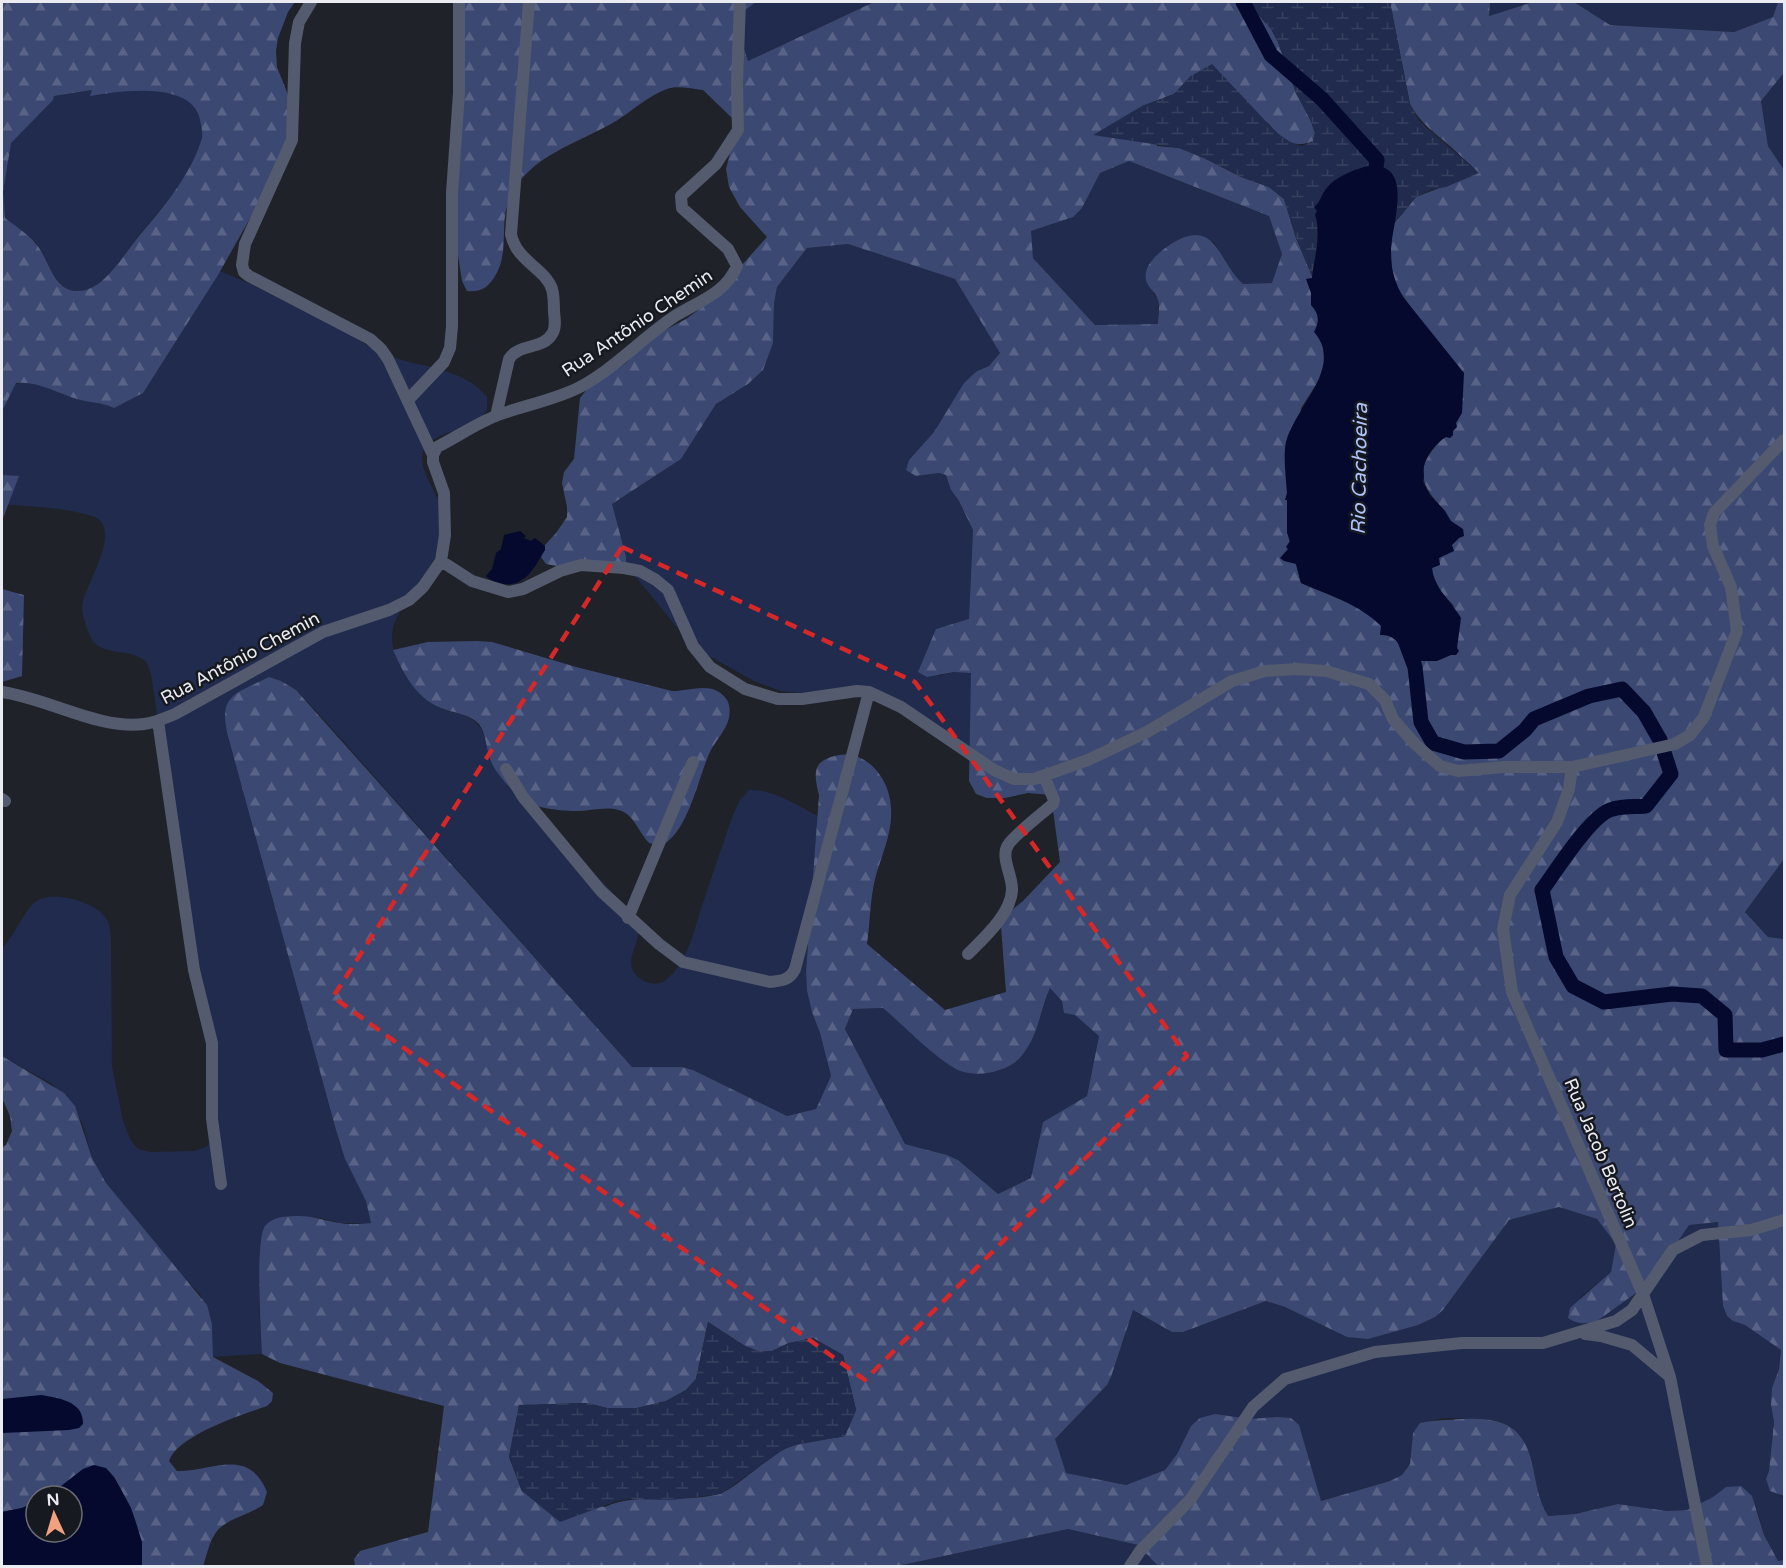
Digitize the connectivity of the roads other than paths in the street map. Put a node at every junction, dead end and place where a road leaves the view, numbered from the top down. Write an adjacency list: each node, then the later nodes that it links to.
1 (311, 2): 5 (street)
2 (459, 2): 5 (street)
3 (529, 2): 6 (street)
4 (740, 2): 6 (street, Rua Antônio Chemin)
5 (408, 400): 8 (street)
6 (496, 416): 8 (street, Rua Antônio Chemin)
7 (1785, 440): 14 (street)
8 (433, 455): 9 (street, Rua Antônio Chemin)
9 (441, 561): 11 (street); 12 (street, Rua Antônio Chemin)
10 (2, 692): 12 (street, Rua Antônio Chemin)
11 (869, 692): 16 (street); 17 (street)
12 (158, 721): 19 (street)
13 (693, 762): 17 (street)
14 (1572, 766): 16 (street); 21 (street, Rua Jacob Bertolin)
15 (506, 770): 17 (street)
16 (1044, 776): 18 (street)
17 (628, 918)
18 (968, 954)
19 (221, 1184)
20 (1785, 1220): 21 (street)
21 (1643, 1294): 22 (street); 23 (street, Rua Jacob Bertolin)
22 (1578, 1333): 23 (street); 24 (street)
23 (1670, 1377): 25 (street, Rua Jacob Bertolin)
24 (1130, 1566)
25 (1707, 1566)

